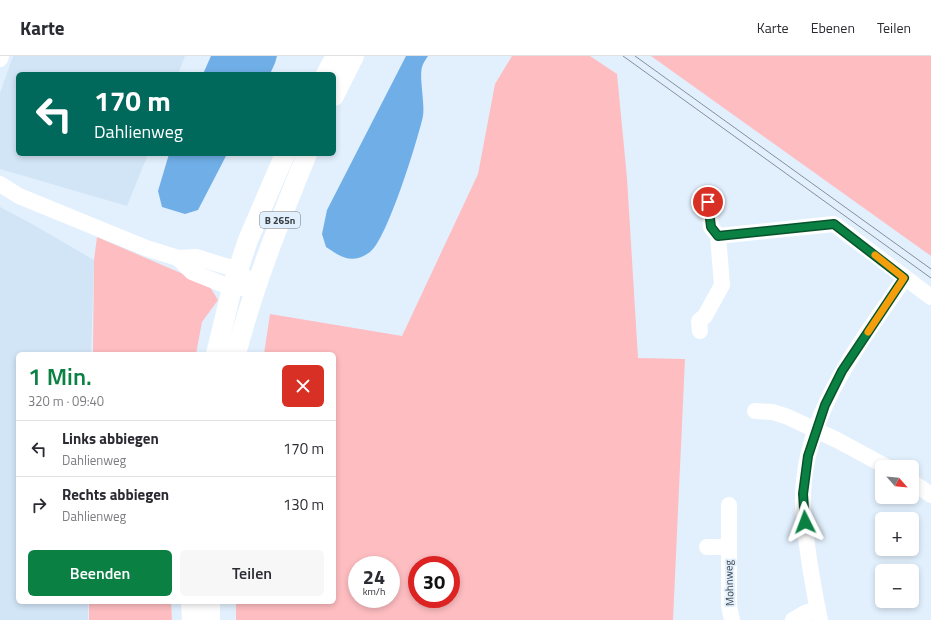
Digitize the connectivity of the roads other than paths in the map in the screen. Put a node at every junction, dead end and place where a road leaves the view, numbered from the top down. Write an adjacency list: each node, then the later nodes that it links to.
1 (1, 56): 4 (street)
2 (336, 56): 5 (main road)
3 (354, 56): 6 (main road)
4 (0, 59)
5 (327, 72)
6 (336, 92)
7 (284, 156): 15 (main road, B 265n)
8 (306, 156): 16 (main road, B 265n)
9 (0, 184): 11 (street)
10 (0, 194): 11 (street)
11 (19, 196): 15 (street)
12 (708, 202): 13 (street)
13 (718, 236): 14 (street); 18 (street)
14 (904, 278): 17 (street); 22 (street)
15 (235, 279): 16 (street); 19 (main road, B 265n)
16 (255, 287): 20 (main road, B 265n)
17 (931, 297)
18 (700, 331)
19 (217, 352)
20 (237, 352)
21 (755, 410): 22 (street)
22 (816, 430): 23 (street); 31 (street)
23 (875, 461)
24 (919, 487): 25 (street)
25 (931, 495)
26 (729, 505): 28 (street, Mohnweg)
27 (706, 547): 28 (street, Mohnweg)
28 (729, 547): 34 (street, Mohnweg)
29 (191, 604): 32 (main road)
30 (210, 604): 33 (main road)
31 (819, 615): 35 (street)
32 (192, 620)
33 (210, 620)
34 (732, 620)
35 (794, 620)

